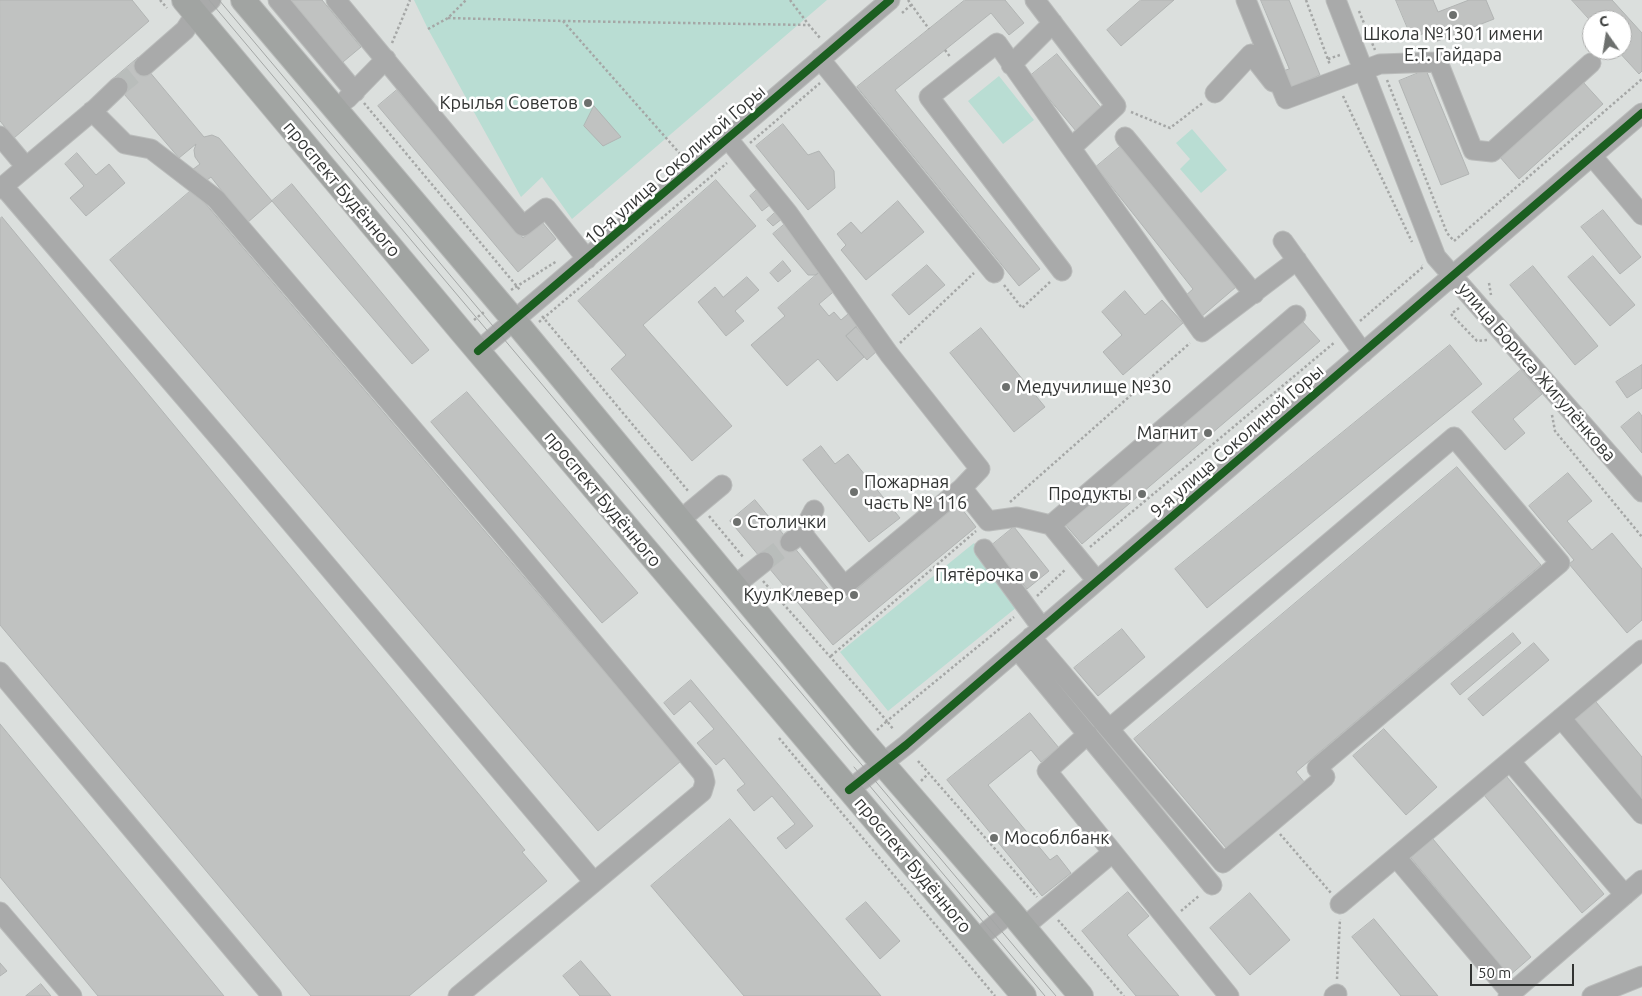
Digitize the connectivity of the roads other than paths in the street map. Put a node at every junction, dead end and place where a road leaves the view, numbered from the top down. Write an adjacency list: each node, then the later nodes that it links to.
1 (243, 0): 20 (main road)
2 (278, 0): 17 (street)
3 (336, 0): 11 (street)
4 (1035, 0): 9 (street)
5 (1246, 0): 19 (street)
6 (1336, 0): 15 (street, улица Бориса Жигулёнкова)
7 (197, 4): 14 (street); 40 (main road, проспект Будённого)
8 (893, 9): 10 (street, 10-я улица Соколиной Горы)
9 (1053, 23): 13 (street); 26 (street)
10 (825, 58): 25 (street, 10-я улица Соколиной Горы); 34 (street)
11 (386, 59): 17 (street); 32 (street)
12 (1591, 63): 15 (street)
13 (1011, 65): 26 (street); 35 (street)
14 (144, 66)
15 (1372, 67): 19 (street); 36 (street, улица Бориса Жигулёнкова)
16 (118, 86): 21 (street)
17 (355, 92): 20 (street)
18 (1215, 93): 19 (street)
19 (1286, 99)
20 (336, 109): 39 (main road)
21 (92, 111): 28 (street); 65 (street)
22 (1642, 113): 27 (street, 9-я улица Соколиной Горы)
23 (0, 136): 28 (street)
24 (1125, 137): 37 (street)
25 (734, 145): 32 (street, 10-я улица Соколиной Горы); 43 (street)
26 (1071, 148): 37 (street)
27 (1592, 156): 30 (street); 36 (street, 9-я улица Соколиной Горы)
28 (26, 167): 29 (street)
29 (2, 187): 65 (street)
30 (1642, 215)
31 (1283, 241): 33 (street)
32 (582, 254): 39 (street, 10-я улица Соколиной Горы)
33 (1297, 260): 37 (street); 41 (street)
34 (990, 267)
35 (1062, 271)
36 (1453, 276): 41 (street, 9-я улица Соколиной Горы); 44 (street, улица Бориса Жигулёнкова)
37 (1254, 294)
38 (1296, 315): 47 (street)
39 (514, 320): 40 (street, 10-я улица Соколиной Горы); 46 (main road)
40 (478, 351): 60 (main road, проспект Будённого)
41 (1363, 353): 50 (street, 9-я улица Соколиной Горы)
42 (722, 485): 46 (street)
43 (962, 488): 45 (street); 47 (street)
44 (1642, 492)
45 (814, 510)
46 (680, 520): 51 (main road)
47 (1051, 525): 50 (street)
48 (984, 549): 52 (street)
49 (759, 566): 51 (street)
50 (1097, 581): 52 (street, 9-я улица Соколиной Горы)
51 (734, 586): 59 (main road)
52 (1030, 638): 56 (street); 57 (street); 59 (street, 9-я улица Соколиной Горы)
53 (1642, 650): 55 (street)
54 (0, 672): 75 (street)
55 (1562, 718): 58 (street); 61 (street)
56 (1109, 729): 56 (street)
57 (1088, 734): 62 (street); 66 (street)
58 (1510, 761): 63 (street); 67 (street)
59 (882, 764): 60 (street, 9-я улица Соколиной Горы); 70 (main road)
60 (849, 790): 71 (main road, проспект Будённого)
61 (1642, 814)
62 (1112, 853): 70 (street); 79 (street)
63 (1396, 857): 68 (street); 73 (street)
64 (1642, 880): 67 (street)
65 (594, 882): 76 (street)
66 (1212, 884)
67 (1625, 895): 73 (street)
68 (1340, 904)
69 (0, 912): 74 (street)
70 (1018, 919): 71 (street); 78 (main road)
71 (976, 940): 77 (main road, проспект Будённого)
72 (1642, 976): 80 (street)
73 (1509, 995)
74 (72, 996)
75 (272, 996)
76 (458, 996)
77 (1024, 996)
78 (1081, 996)
79 (1229, 996)
80 (1592, 996)

